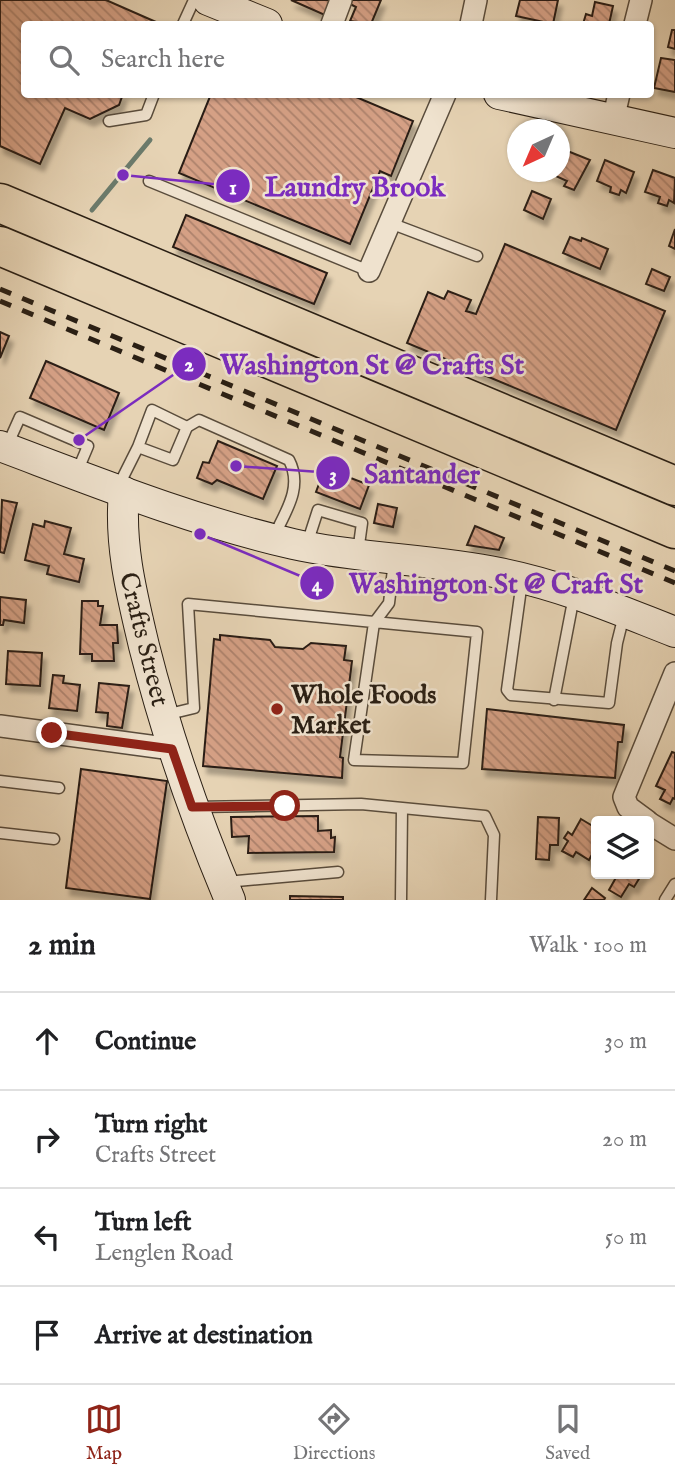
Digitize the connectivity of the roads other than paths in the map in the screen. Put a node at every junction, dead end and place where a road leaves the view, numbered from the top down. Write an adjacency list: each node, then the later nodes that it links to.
1 (194, 0): 6 (lane)
2 (208, 0): 7 (main road)
3 (341, 0): 8 (street)
4 (476, 0): 9 (street)
5 (641, 0): 10 (street)
6 (184, 21)
7 (260, 21)
8 (333, 21)
9 (472, 21)
10 (636, 21)
11 (152, 98): 15 (lane)
12 (443, 98): 19 (street)
13 (535, 98): 14 (main road)
14 (616, 107): 16 (main road)
15 (110, 121)
16 (675, 133)
17 (149, 181): 22 (lane)
18 (0, 203): 26 (highway)
19 (390, 223): 21 (lane); 22 (street)
20 (0, 246): 28 (highway)
21 (477, 256)
22 (369, 271)
23 (187, 427): 24 (lane); 24 (lane); 29 (lane)
24 (138, 447): 27 (lane)
25 (3, 448): 27 (main road)
26 (675, 486)
27 (120, 491): 29 (main road); 39 (main road, Crafts Street)
28 (675, 529)
29 (273, 539): 30 (main road)
30 (394, 561): 31 (main road); 34 (lane)
31 (522, 578): 32 (main road); 38 (lane)
32 (575, 592): 33 (main road); 38 (lane)
33 (625, 612): 35 (main road); 38 (lane)
34 (374, 623): 34 (lane); 39 (lane)
35 (675, 632)
36 (675, 673): 37 (street)
37 (670, 699): 46 (street)
38 (554, 700)
39 (163, 716): 41 (main road, Crafts Street)
40 (0, 726): 41 (street)
41 (172, 749): 44 (main road, Crafts Street)
42 (0, 781): 43 (lane)
43 (59, 788)
44 (192, 807): 45 (lane); 53 (main road, Crafts Street)
45 (402, 808): 54 (lane); 55 (lane)
46 (639, 816)
47 (654, 826): 50 (street)
48 (0, 833): 49 (lane)
49 (54, 839)
50 (675, 839)
51 (338, 872): 53 (lane)
52 (675, 884): 56 (lane)
53 (227, 891)
54 (401, 900)
55 (491, 900)
56 (665, 900)

